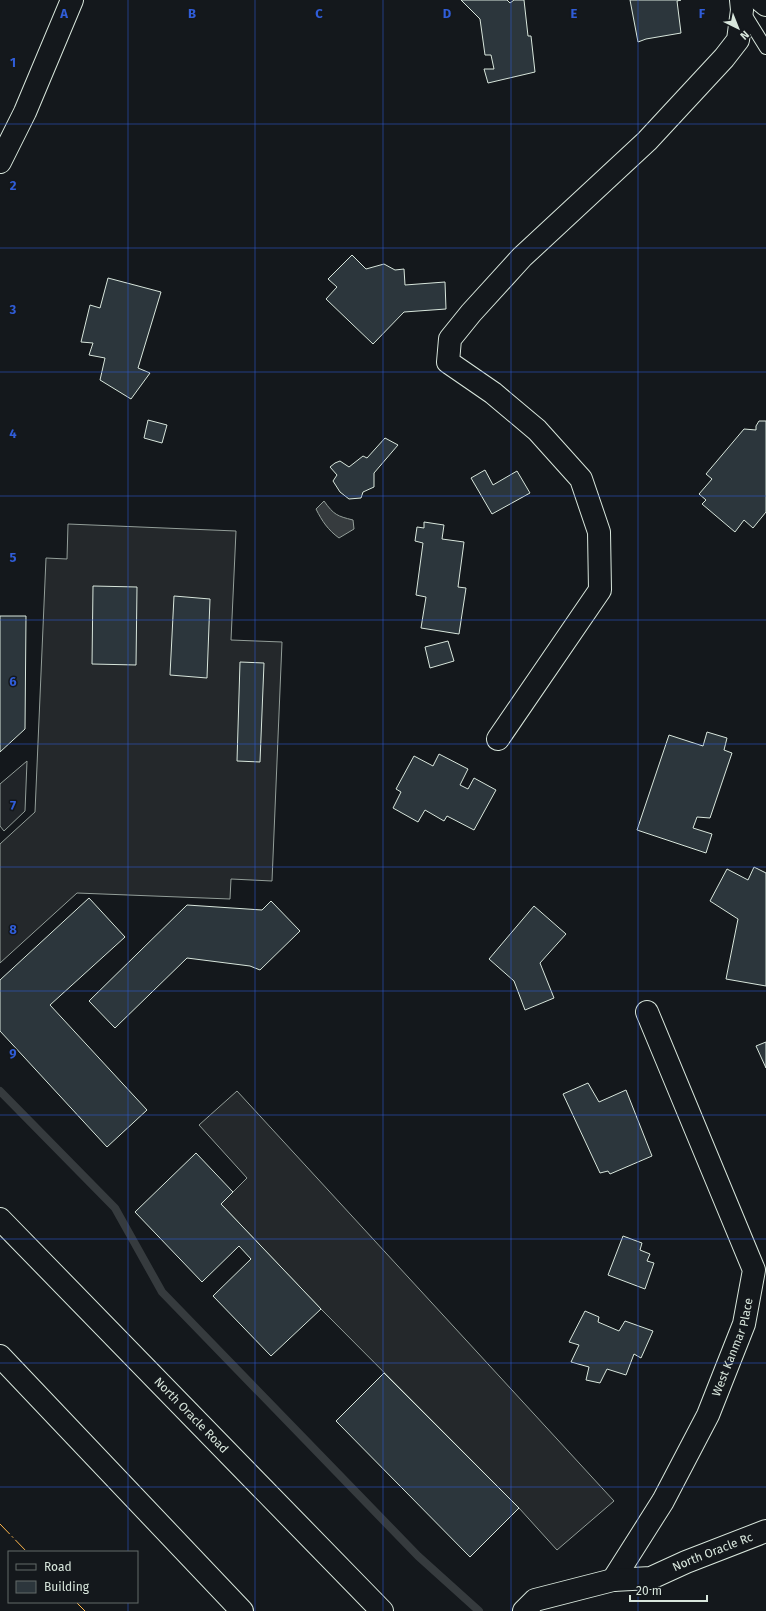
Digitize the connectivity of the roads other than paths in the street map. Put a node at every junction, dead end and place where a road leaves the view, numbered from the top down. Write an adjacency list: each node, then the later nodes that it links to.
1 (72, 0): 5 (main road)
2 (748, 3): 3 (main road); 4 (lane); 6 (main road)
3 (766, 5)
4 (766, 48)
5 (0, 162)
6 (498, 739)
7 (647, 1012): 11 (main road, West Kanmar Place)
8 (0, 1219): 13 (main road, North Oracle Road)
9 (0, 1356): 12 (main road)
10 (766, 1531): 11 (main road, North Oracle Rc)
11 (613, 1580): 14 (main road)
12 (242, 1611)
13 (382, 1611)
14 (524, 1611)

